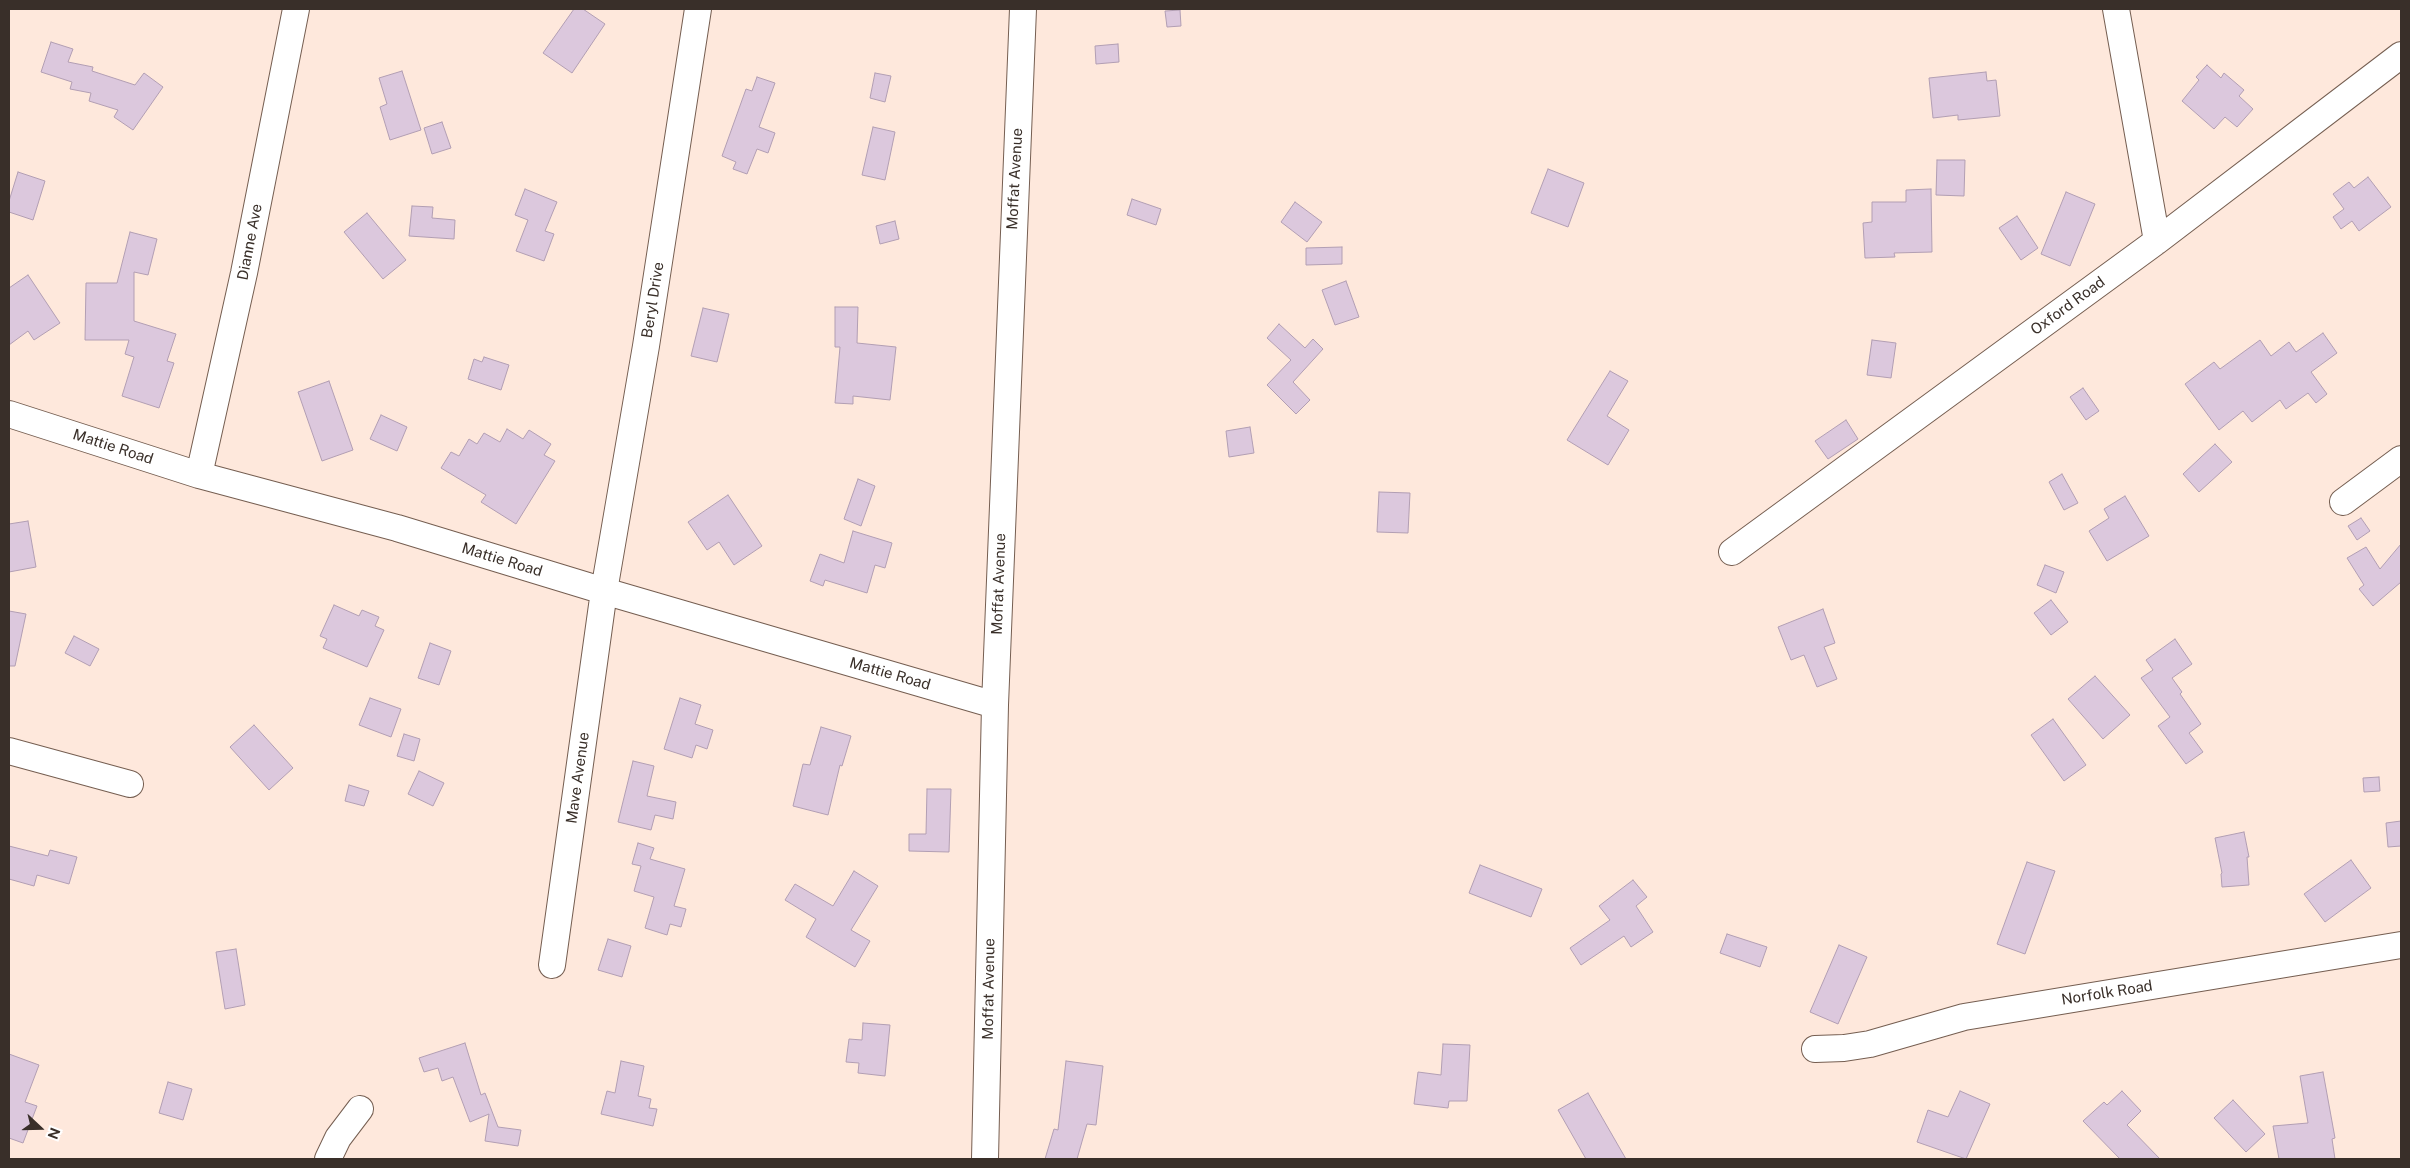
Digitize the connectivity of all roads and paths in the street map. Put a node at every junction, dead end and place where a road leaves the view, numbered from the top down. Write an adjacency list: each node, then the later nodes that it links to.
1 (296, 9): 9 (street, Dianne Ave)
2 (698, 9): 12 (street, Beryl Drive)
3 (1023, 9): 13 (street, Moffat Avenue)
4 (2116, 9): 6 (street)
5 (2401, 55): 6 (street, Oxford Road)
6 (2157, 241): 11 (street, Oxford Road)
7 (9, 414): 9 (street, Mattie Road)
8 (2401, 459): 10 (street)
9 (199, 475): 12 (street, Mattie Road)
10 (2343, 502)
11 (1732, 552)
12 (604, 591): 13 (street, Mattie Road); 17 (street, Mave Avenue)
13 (995, 705): 21 (street, Moffat Avenue)
14 (9, 751): 15 (street)
15 (130, 784)
16 (2401, 944): 18 (street, Norfolk Road)
17 (552, 965)
18 (1815, 1048)
19 (360, 1109): 20 (street)
20 (328, 1159)
21 (985, 1159)

